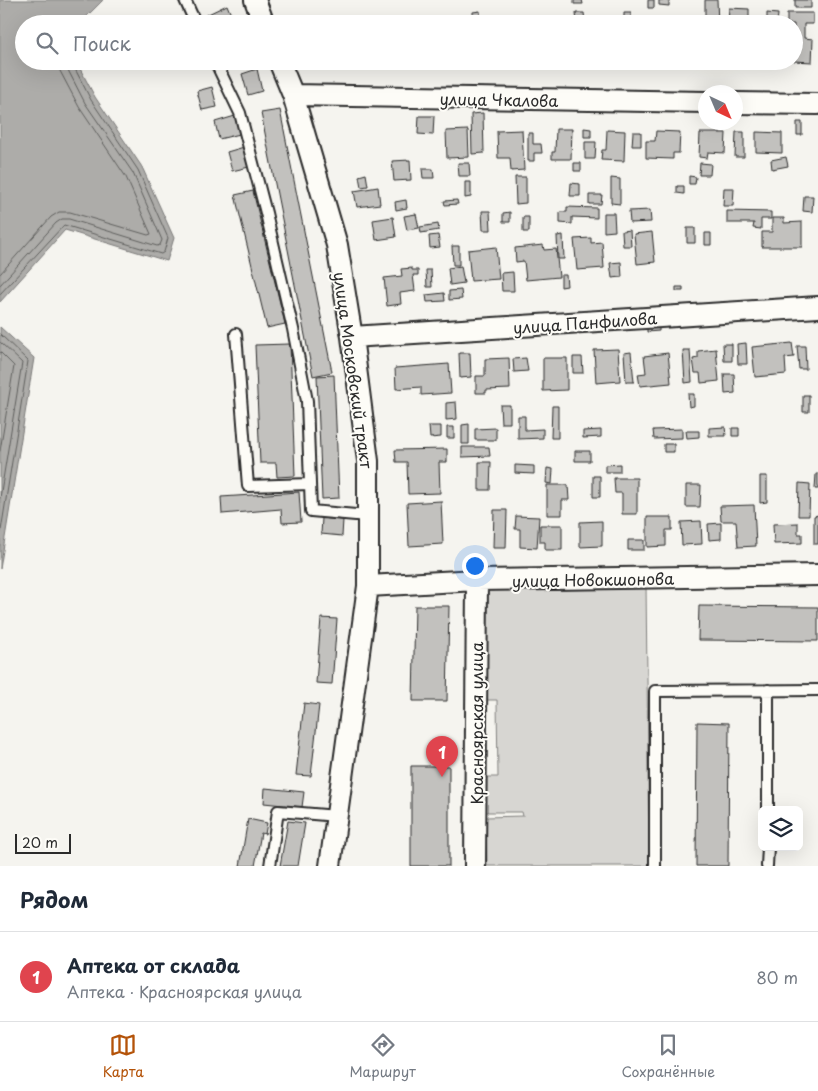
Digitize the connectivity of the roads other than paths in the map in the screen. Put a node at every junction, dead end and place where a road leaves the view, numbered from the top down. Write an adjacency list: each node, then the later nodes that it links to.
1 (185, 0): 3 (lane)
2 (255, 0): 4 (street)
3 (192, 15)
4 (261, 15)
5 (219, 70): 14 (lane)
6 (283, 70): 7 (street, улица Московский тракт)
7 (293, 95): 8 (street, улица Чкалова); 13 (street, улица Московский тракт)
8 (698, 102)
9 (743, 103): 10 (street)
10 (818, 104)
11 (818, 307): 13 (street, улица Панфилова)
12 (236, 334): 14 (lane)
13 (352, 337): 15 (street, улица Московский тракт)
14 (310, 484): 15 (lane)
15 (367, 516): 18 (street, улица Московский тракт)
16 (818, 575): 17 (street, улица Новокшонова)
17 (477, 580): 18 (street, улица Новокшонова); 26 (street, Красноярская улица)
18 (368, 586): 22 (street, улица Московский тракт)
19 (768, 690): 20 (lane); 21 (lane); 27 (lane)
20 (818, 690)
21 (768, 806)
22 (337, 816): 24 (lane); 25 (street, улица Московский тракт)
23 (768, 851): 28 (lane)
24 (270, 866)
25 (330, 866)
26 (475, 866)
27 (655, 866)
28 (768, 866)

